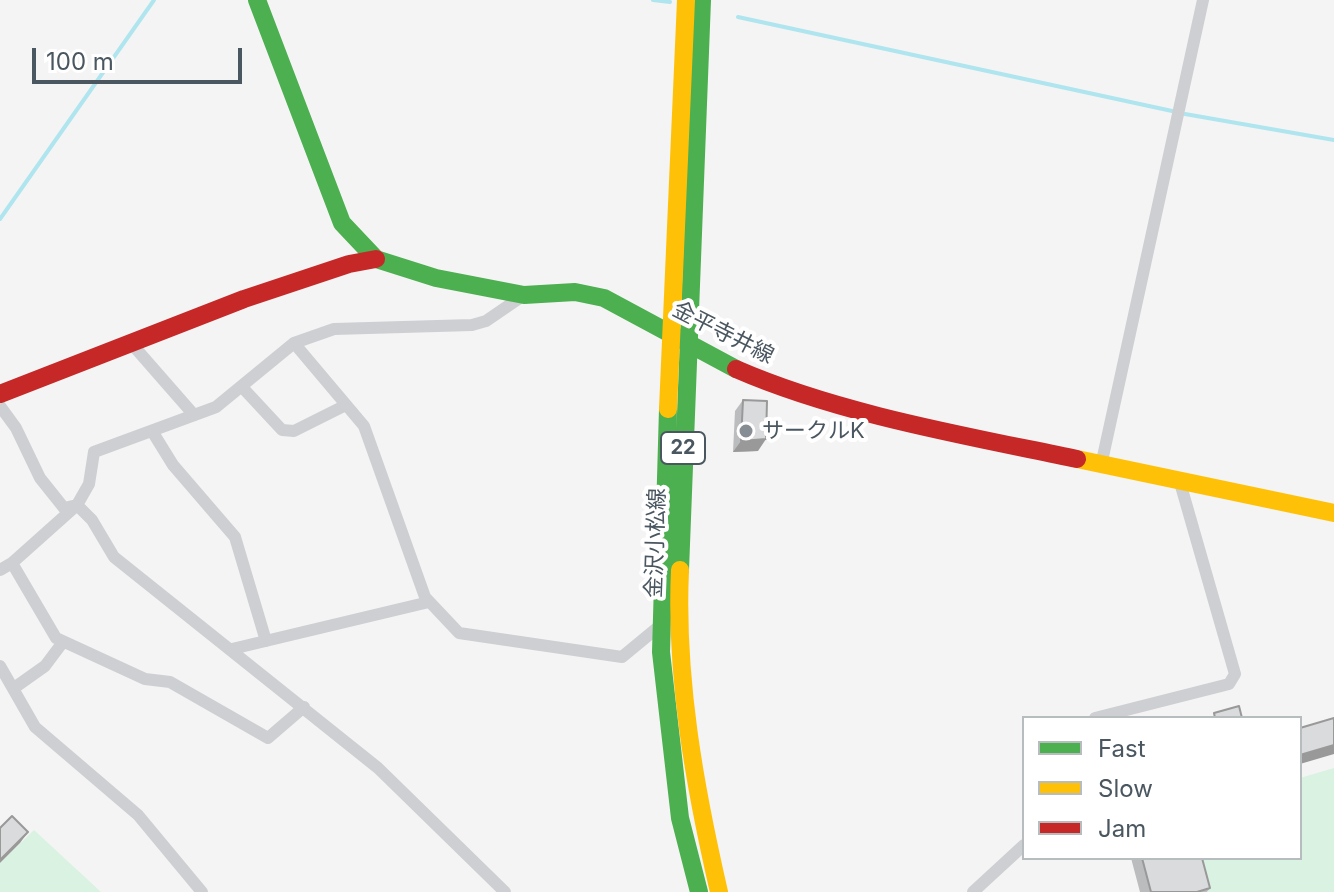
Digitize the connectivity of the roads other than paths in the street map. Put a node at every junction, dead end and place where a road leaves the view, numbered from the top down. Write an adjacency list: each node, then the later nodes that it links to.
1 (257, 0): 5 (main road, 金平寺井線)
2 (686, 0): 7 (main road, 金沢小松線 / 22)
3 (702, 0): 7 (main road, 金沢小松線 / 22)
4 (1203, 0): 15 (street)
5 (376, 259): 6 (main road, 金平寺井線); 8 (main road)
6 (524, 295): 7 (main road, 金平寺井線); 9 (street)
7 (680, 340): 15 (main road, 金平寺井線); 22 (main road, 金沢小松線 / 22); 34 (main road, 金沢小松線 / 22)
8 (131, 343): 11 (main road); 13 (street)
9 (294, 343): 10 (street); 12 (street)
10 (242, 387): 12 (street); 13 (street)
11 (0, 404): 17 (street)
12 (346, 405): 21 (street)
13 (194, 415): 14 (street)
14 (152, 431): 17 (street); 23 (street)
15 (1102, 461): 16 (main road, 金平寺井線)
16 (1179, 479): 18 (main road, 金平寺井線); 29 (street)
17 (77, 505): 19 (street); 25 (street)
18 (1334, 513)
19 (12, 563): 20 (street); 24 (street)
20 (0, 570)
21 (429, 602): 22 (street); 23 (street)
22 (662, 624): 33 (main road, 金沢小松線 / 22)
23 (266, 641): 25 (street)
24 (63, 642): 27 (street); 28 (street)
25 (232, 649): 28 (street)
26 (0, 666): 27 (street)
27 (14, 688): 31 (street)
28 (304, 707): 32 (street)
29 (1103, 716)
30 (1022, 847): 35 (street)
31 (202, 892)
32 (505, 892)
33 (699, 892)
34 (719, 892)
35 (973, 892)

